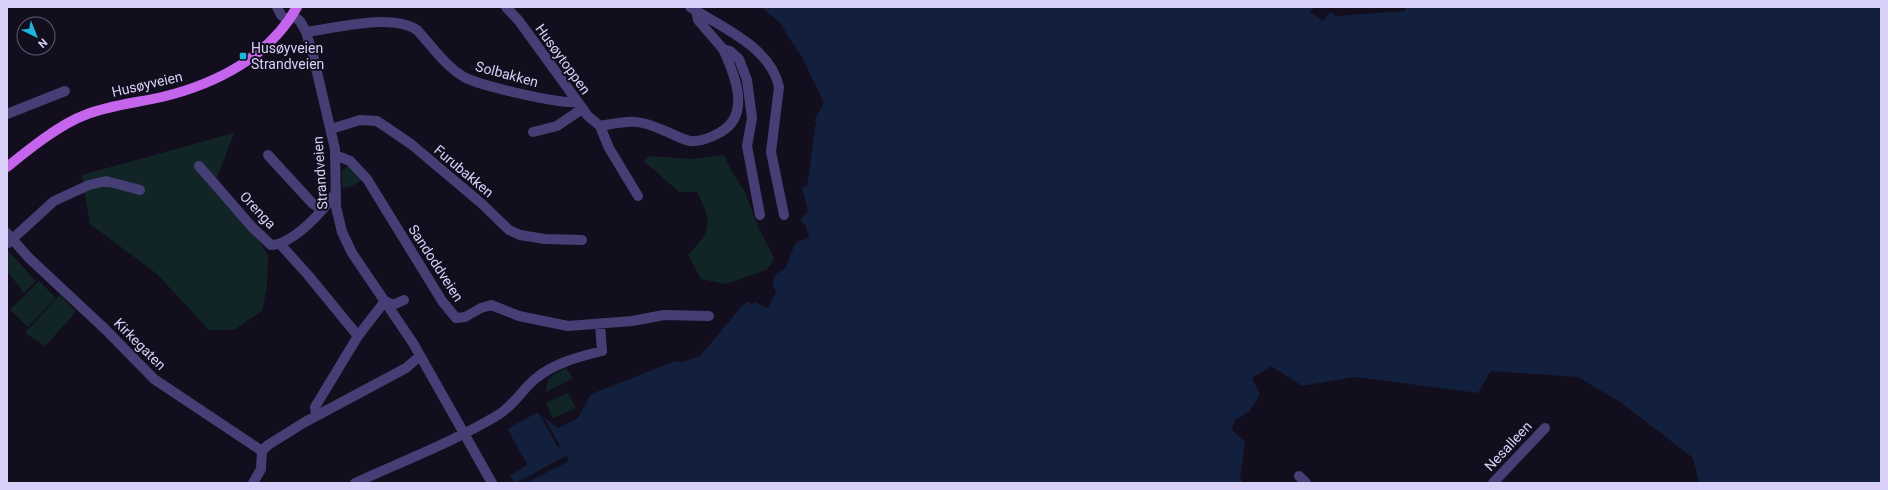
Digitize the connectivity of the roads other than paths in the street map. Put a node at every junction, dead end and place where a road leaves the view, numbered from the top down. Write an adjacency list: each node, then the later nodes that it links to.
1 (277, 7): 4 (street)
2 (506, 7): 8 (street, Husøytoppen)
3 (693, 9): 6 (street); 22 (street)
4 (292, 14): 5 (street, Strandveien); 16 (main road, Husøyveien)
5 (306, 32): 8 (street, Solbakken); 11 (street, Strandveien)
6 (723, 49): 10 (street); 21 (street)
7 (65, 91): 9 (street)
8 (579, 105): 10 (street, Husøytoppen); 12 (street, Husøytoppen)
9 (7, 114)
10 (600, 126): 19 (street, Husøytoppen)
11 (331, 129): 14 (street, Strandveien); 24 (street, Furubakken)
12 (533, 132)
13 (268, 154): 20 (street)
14 (335, 155): 18 (street, Strandveien); 29 (street, Sandoddveien)
15 (199, 166): 25 (street, Orenga)
16 (7, 167)
17 (140, 190): 23 (street, Kirkegaten)
18 (336, 192): 20 (street, Orenga); 27 (street, Strandveien)
19 (638, 196)
20 (321, 209): 25 (street, Orenga)
21 (760, 215)
22 (784, 215)
23 (9, 238): 35 (street, Kirkegaten)
24 (582, 240)
25 (280, 244): 30 (street)
26 (404, 300): 27 (street)
27 (385, 301): 30 (street); 31 (street, Strandveien)
28 (710, 316): 29 (street, Sandoddveien)
29 (600, 324): 34 (street)
30 (358, 336): 32 (street)
31 (420, 356): 32 (street); 34 (street, Strandveien)
32 (316, 416): 35 (street)
33 (1545, 428): 39 (street, Nesalleen)
34 (463, 434): 37 (street); 38 (street, Strandveien)
35 (262, 451): 36 (street)
36 (253, 483)
37 (355, 483)
38 (492, 483)
39 (1493, 483)

